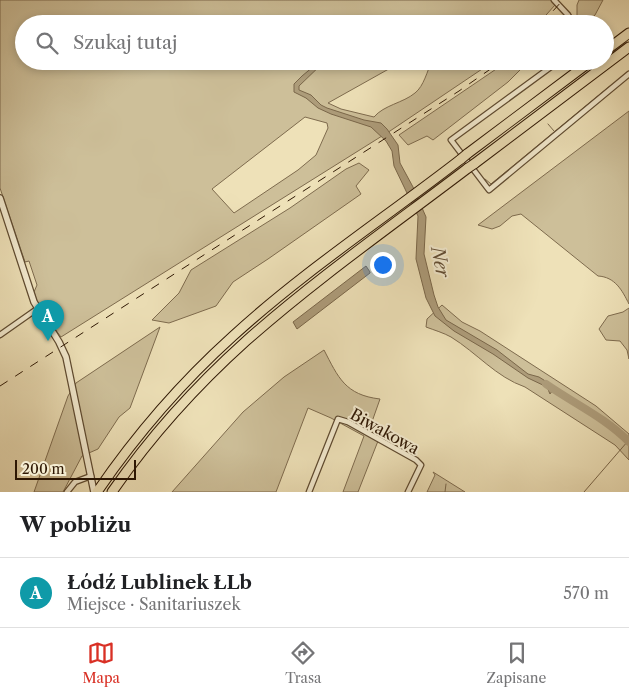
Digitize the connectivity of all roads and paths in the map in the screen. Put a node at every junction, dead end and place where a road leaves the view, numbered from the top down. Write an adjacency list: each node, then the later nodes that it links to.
1 (554, 0): 2 (street)
2 (568, 15)
3 (629, 33): 4 (highway)
4 (614, 44)
5 (629, 47): 6 (highway)
6 (614, 58)
7 (547, 70): 10 (street)
8 (579, 70): 15 (highway)
9 (598, 70): 17 (highway)
10 (629, 74)
11 (0, 198): 12 (street)
12 (38, 309): 13 (street); 14 (street)
13 (0, 335)
14 (91, 476): 15 (street); 16 (street)
15 (96, 491)
16 (67, 492)
17 (112, 492)
18 (309, 492): 19 (street, Biwakowa)
19 (408, 492)

